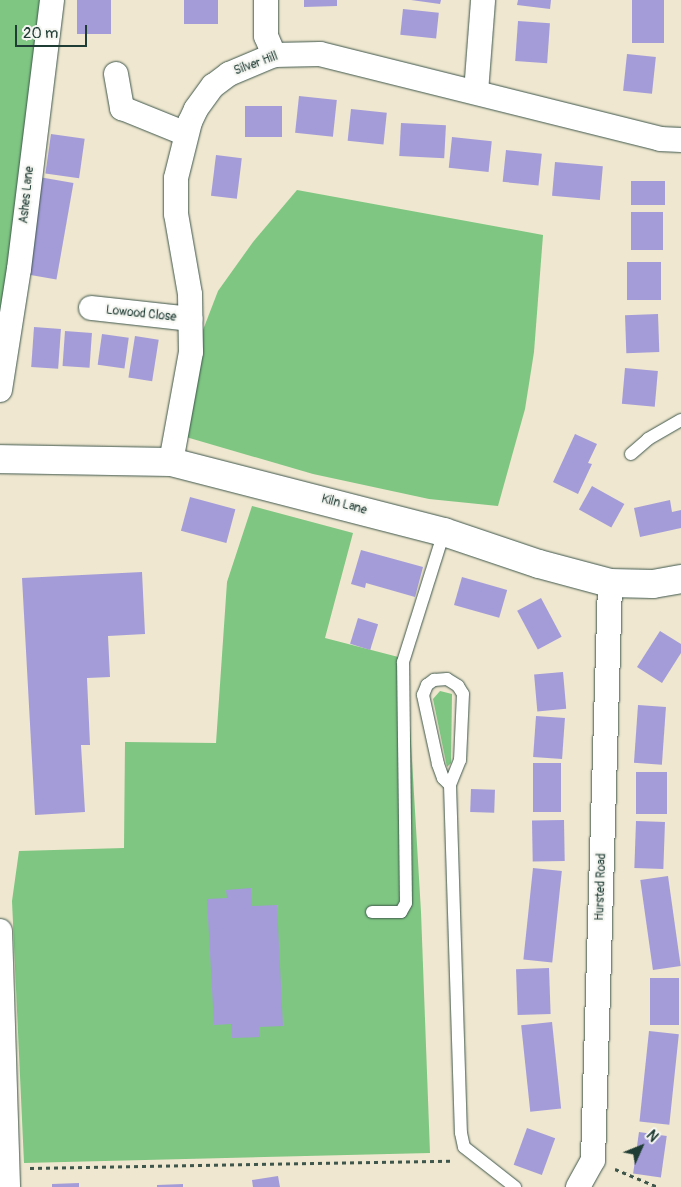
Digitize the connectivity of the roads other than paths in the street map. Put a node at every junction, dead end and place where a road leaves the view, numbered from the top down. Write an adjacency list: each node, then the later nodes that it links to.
1 (52, 0): 11 (street, Ashes Lane)
2 (266, 0): 4 (street)
3 (483, 0): 6 (street)
4 (274, 55): 6 (street, Silver Hill); 7 (street, Silver Hill)
5 (116, 74): 7 (street)
6 (476, 92): 8 (street, Silver Hill)
7 (186, 134): 10 (street, Silver Hill)
8 (681, 140)
9 (91, 308): 10 (street, Lowood Close)
10 (190, 319): 15 (street, Silver Hill)
11 (0, 390)
12 (681, 420): 13 (lane)
13 (631, 454)
14 (0, 459): 15 (main road, Kiln Lane)
15 (171, 462): 16 (main road, Kiln Lane)
16 (444, 532): 18 (main road, Kiln Lane); 20 (lane)
17 (681, 579): 18 (main road, Kiln Lane)
18 (610, 583): 25 (street, Hursted Road)
19 (450, 785): 19 (lane); 24 (lane)
20 (372, 912)
21 (0, 931): 22 (street)
22 (3, 1142): 23 (street)
23 (8, 1178)
24 (515, 1187)
25 (578, 1187)

